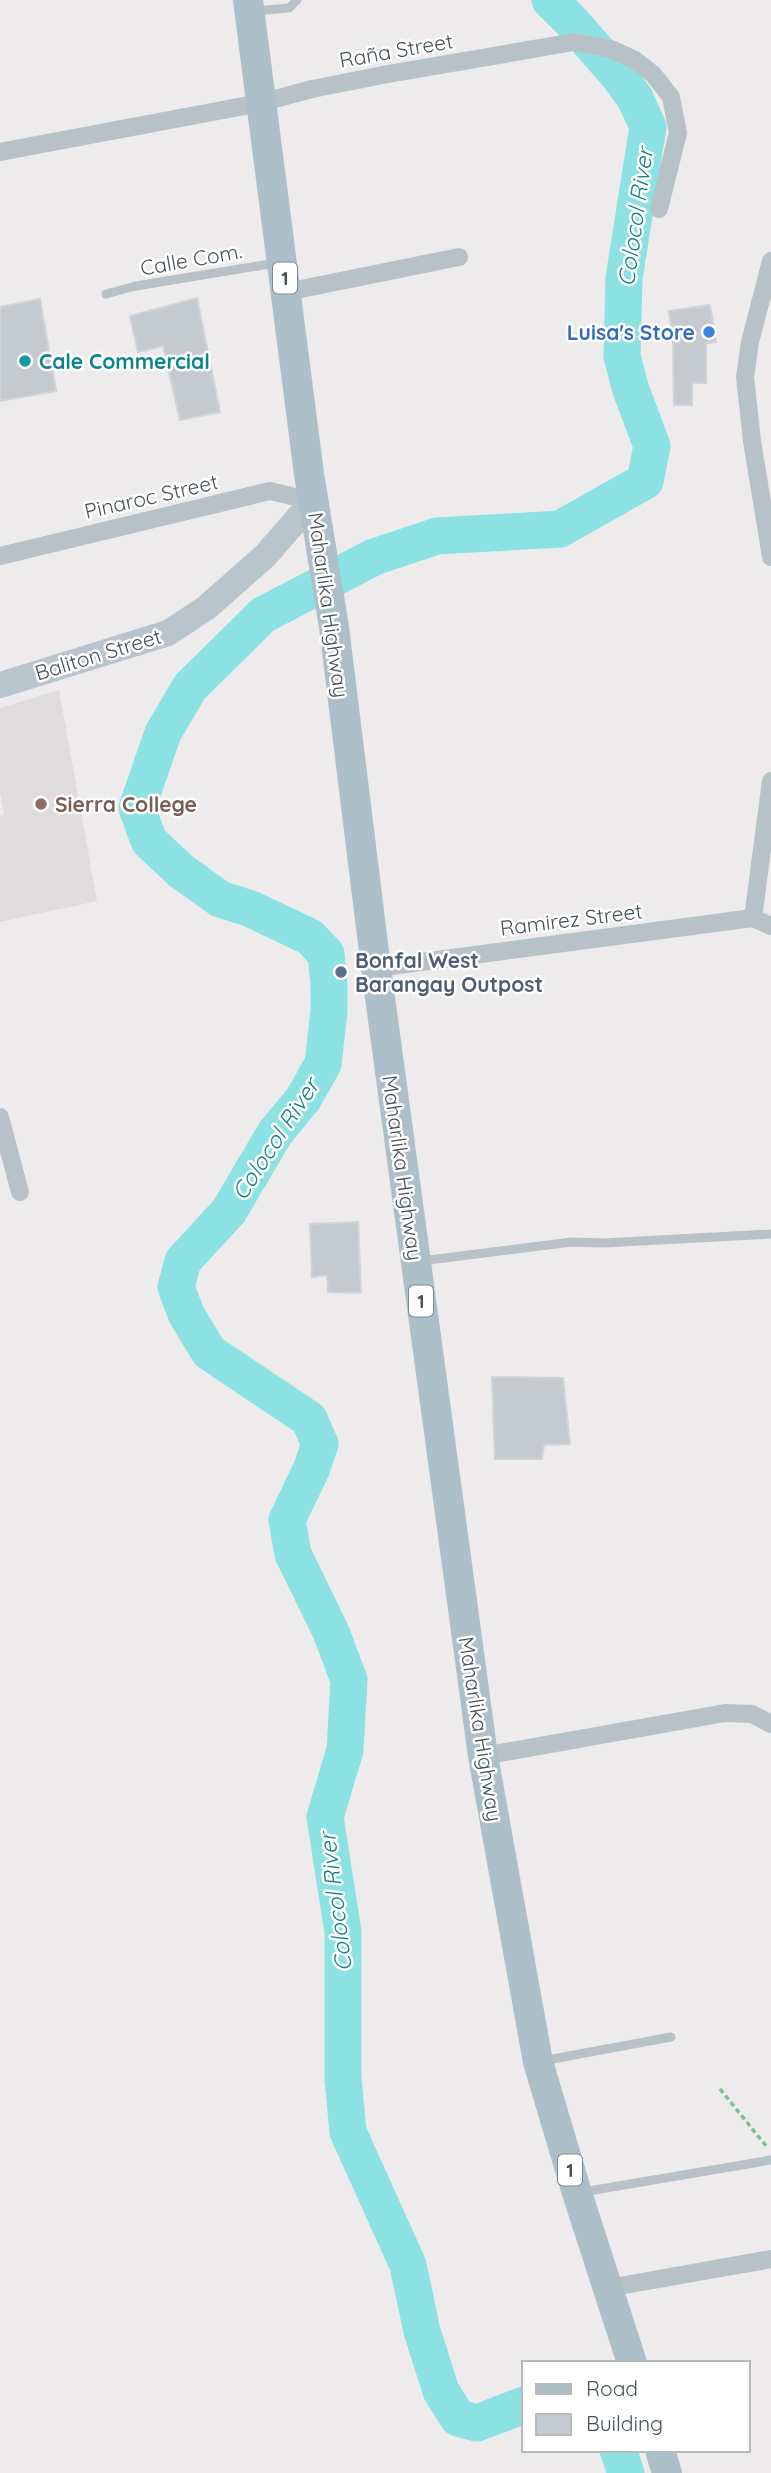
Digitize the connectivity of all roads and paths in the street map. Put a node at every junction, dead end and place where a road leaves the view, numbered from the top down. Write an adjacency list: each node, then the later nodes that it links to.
1 (297, 0): 2 (lane)
2 (249, 6): 3 (main road, Maharlika Highway / 1)
3 (260, 103): 4 (street, Raña Street); 5 (street, Raña Street); 7 (main road, Maharlika Highway / 1)
4 (0, 152)
5 (659, 209)
6 (459, 257): 9 (street)
7 (283, 261): 9 (main road, Maharlika Highway / 1); 10 (lane, Calle Com.)
8 (771, 261): 13 (street)
9 (286, 292): 11 (main road, Maharlika Highway / 1)
10 (106, 294)
11 (313, 500): 12 (street, Pinaroc Street); 14 (street, Baliton Street); 18 (main road, Maharlika Highway / 1)
12 (0, 556)
13 (771, 557)
14 (0, 685)
15 (771, 781): 16 (street)
16 (753, 918): 17 (street); 18 (street, Ramirez Street)
17 (771, 926)
18 (376, 968): 22 (main road, Maharlika Highway / 1)
19 (0, 1117): 20 (street)
20 (20, 1192)
21 (771, 1234): 22 (lane)
22 (416, 1262): 24 (main road, Maharlika Highway / 1)
23 (771, 1724): 24 (street)
24 (483, 1756): 26 (main road, Maharlika Highway / 1)
25 (671, 2036): 26 (lane)
26 (538, 2062): 30 (main road, Maharlika Highway / 1)
27 (720, 2089): 28 (path)
28 (771, 2152)
29 (771, 2160): 30 (lane)
30 (577, 2193): 32 (main road, Maharlika Highway / 1)
31 (771, 2259): 32 (street)
32 (608, 2288): 33 (main road, Maharlika Highway / 1)
33 (631, 2361)
34 (661, 2452): 35 (main road)
35 (667, 2473)

